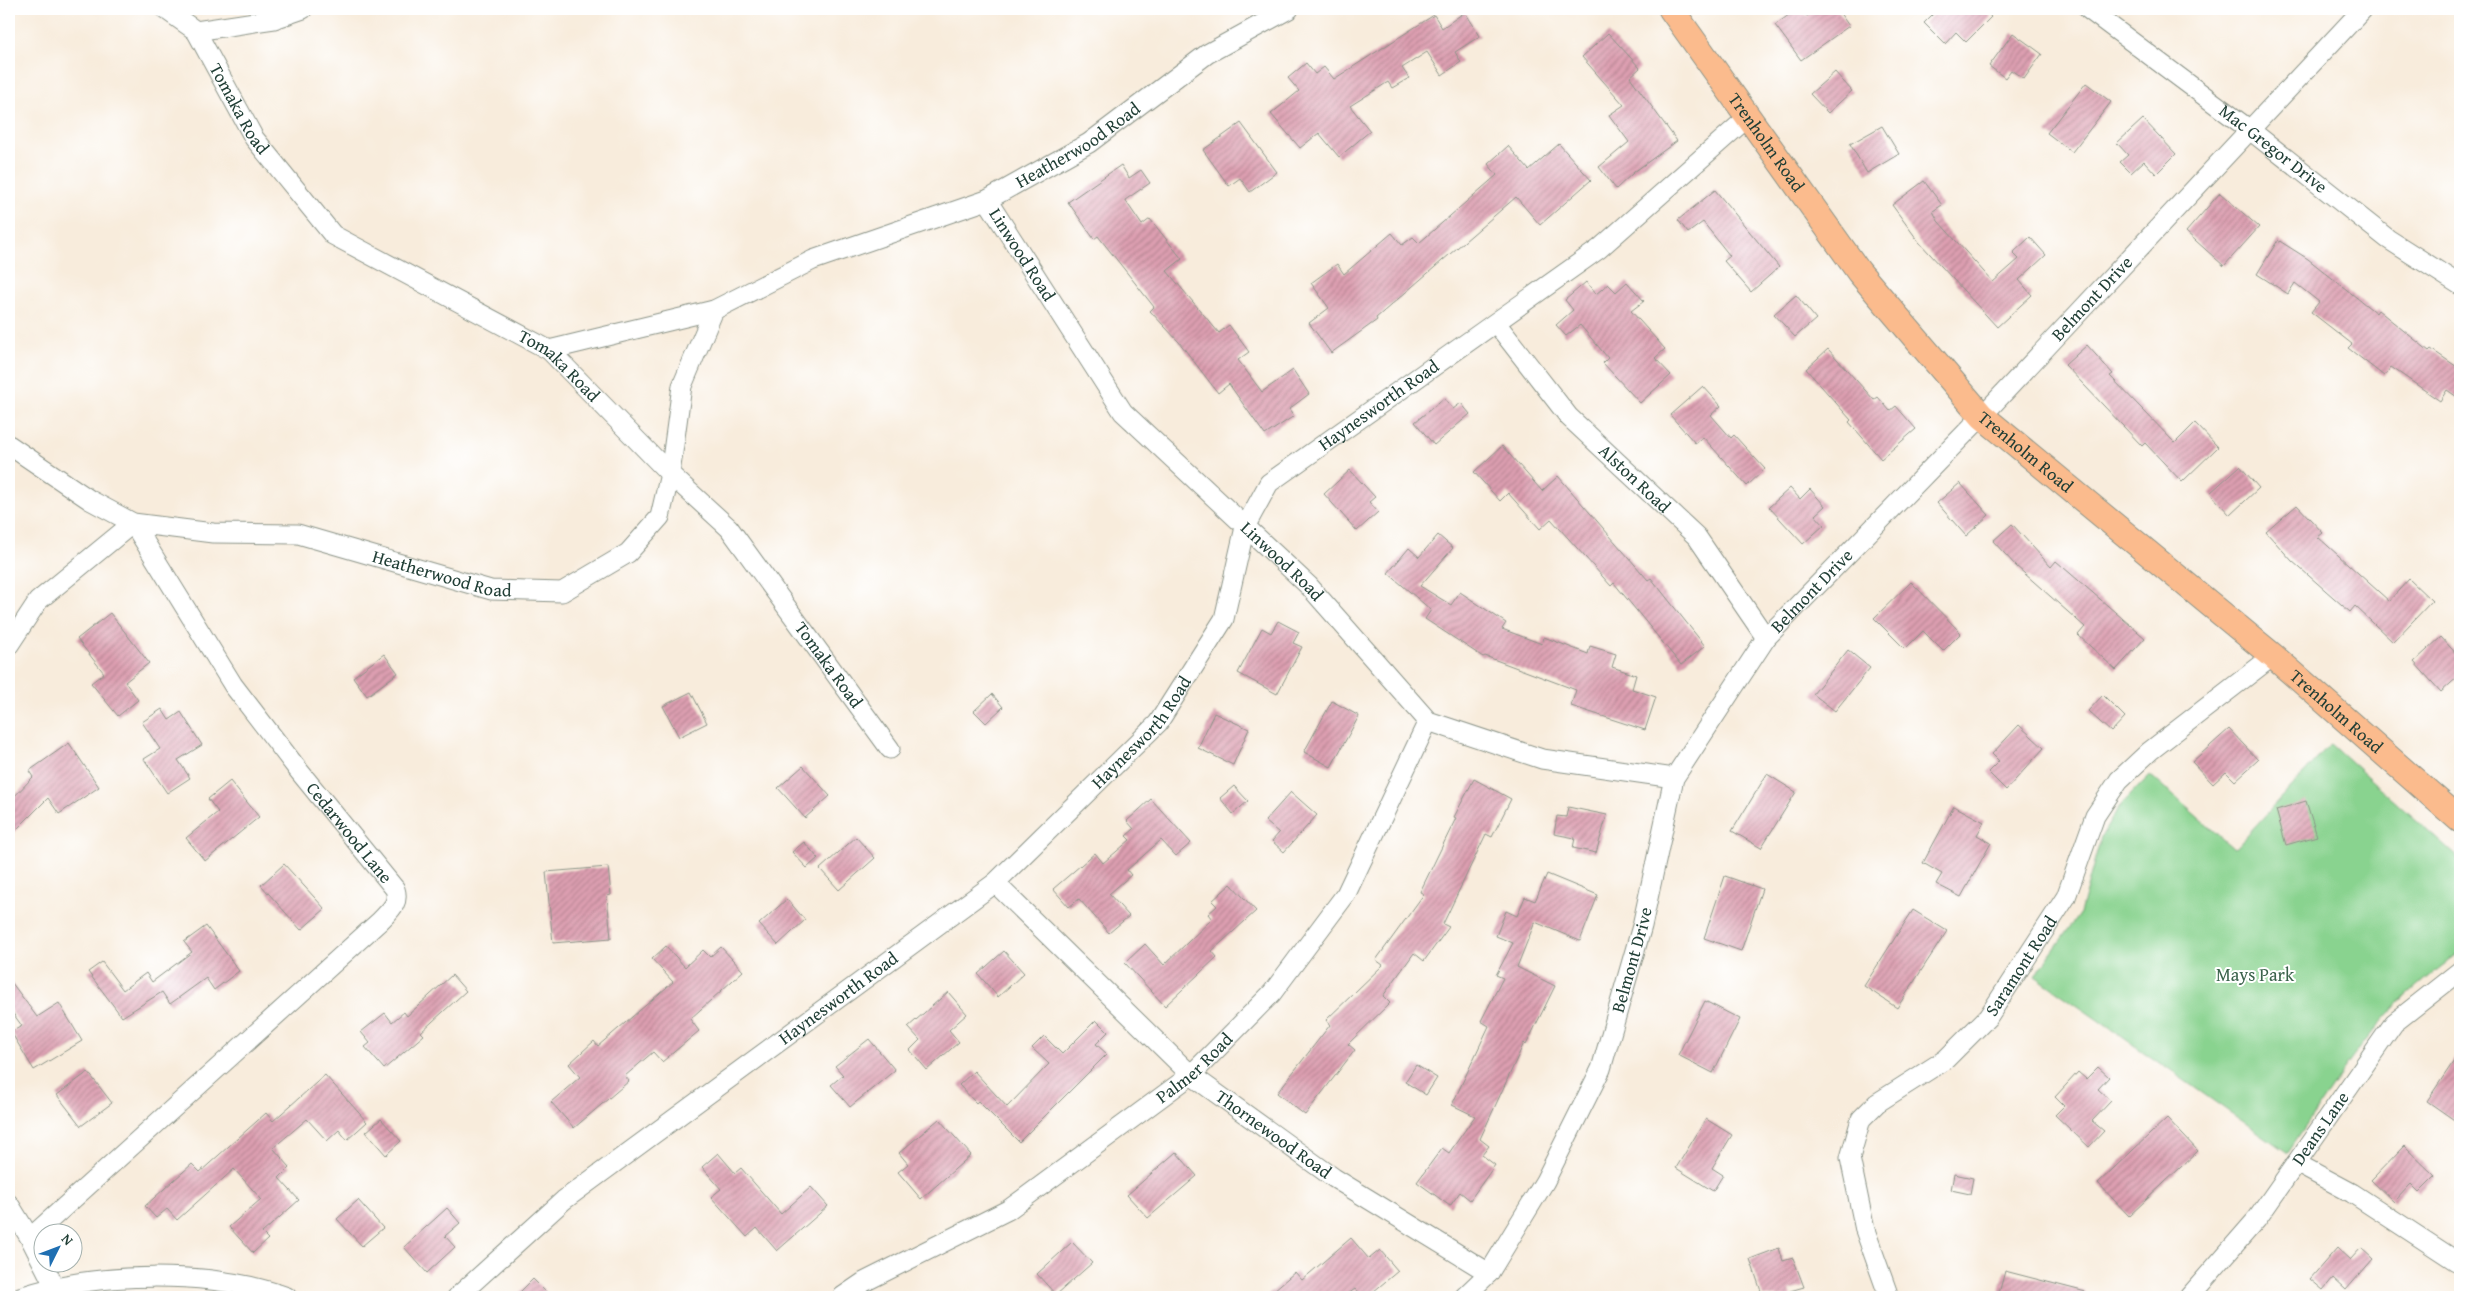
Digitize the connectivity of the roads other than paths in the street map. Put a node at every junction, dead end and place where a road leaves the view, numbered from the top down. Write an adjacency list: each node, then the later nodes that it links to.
1 (166, 9): 7 (street)
2 (303, 9): 7 (street)
3 (1289, 9): 10 (street, Heatherwood Road)
4 (1671, 9): 8 (main road, Trenholm Road)
5 (2088, 9): 9 (street, Mac Gregor Drive)
6 (2362, 9): 9 (street, Belmont Drive)
7 (196, 30): 14 (street, Tomaka Road)
8 (1748, 117): 13 (street, Haynesworth Road); 15 (main road, Trenholm Road)
9 (2250, 130): 11 (street, Mac Gregor Drive); 15 (street, Belmont Drive)
10 (987, 200): 12 (street, Heatherwood Road); 19 (street, Linwood Road)
11 (2460, 286)
12 (714, 310): 14 (street, Heatherwood Road); 17 (street, Heatherwood Road)
13 (1496, 323): 19 (street, Haynesworth Road); 20 (street, Alston Road)
14 (549, 350): 17 (street, Tomaka Road)
15 (1982, 416): 20 (street, Belmont Drive); 22 (main road, Trenholm Road)
16 (9, 445): 18 (street, Heatherwood Road)
17 (670, 474): 18 (street, Heatherwood Road); 24 (street, Tomaka Road)
18 (132, 523): 21 (street); 32 (street, Cedarwood Lane)
19 (1245, 527): 23 (street, Linwood Road); 27 (street, Haynesworth Road)
20 (1766, 638): 25 (street, Belmont Drive)
21 (9, 645)
22 (2273, 656): 26 (main road, Trenholm Road); 41 (street, Saramont Road)
23 (1428, 721): 25 (street); 29 (street, Palmer Road)
24 (890, 749)
25 (1674, 778): 34 (street, Belmont Drive)
26 (2460, 820)
27 (995, 883): 29 (street, Thornewood Road); 38 (street, Haynesworth Road)
28 (2460, 971): 30 (street, Deans Lane)
29 (1191, 1076): 34 (street, Thornewood Road); 39 (street, Palmer Road)
30 (2296, 1163): 33 (street); 42 (street, Deans Lane)
31 (9, 1204): 32 (street)
32 (30, 1238): 35 (street)
33 (2456, 1261)
34 (1489, 1273): 40 (street, Belmont Drive)
35 (57, 1292): 36 (street); 37 (street)
36 (20, 1297)
37 (287, 1297)
38 (457, 1297)
39 (842, 1297)
40 (1464, 1297)
41 (1889, 1297)
42 (2189, 1297)

